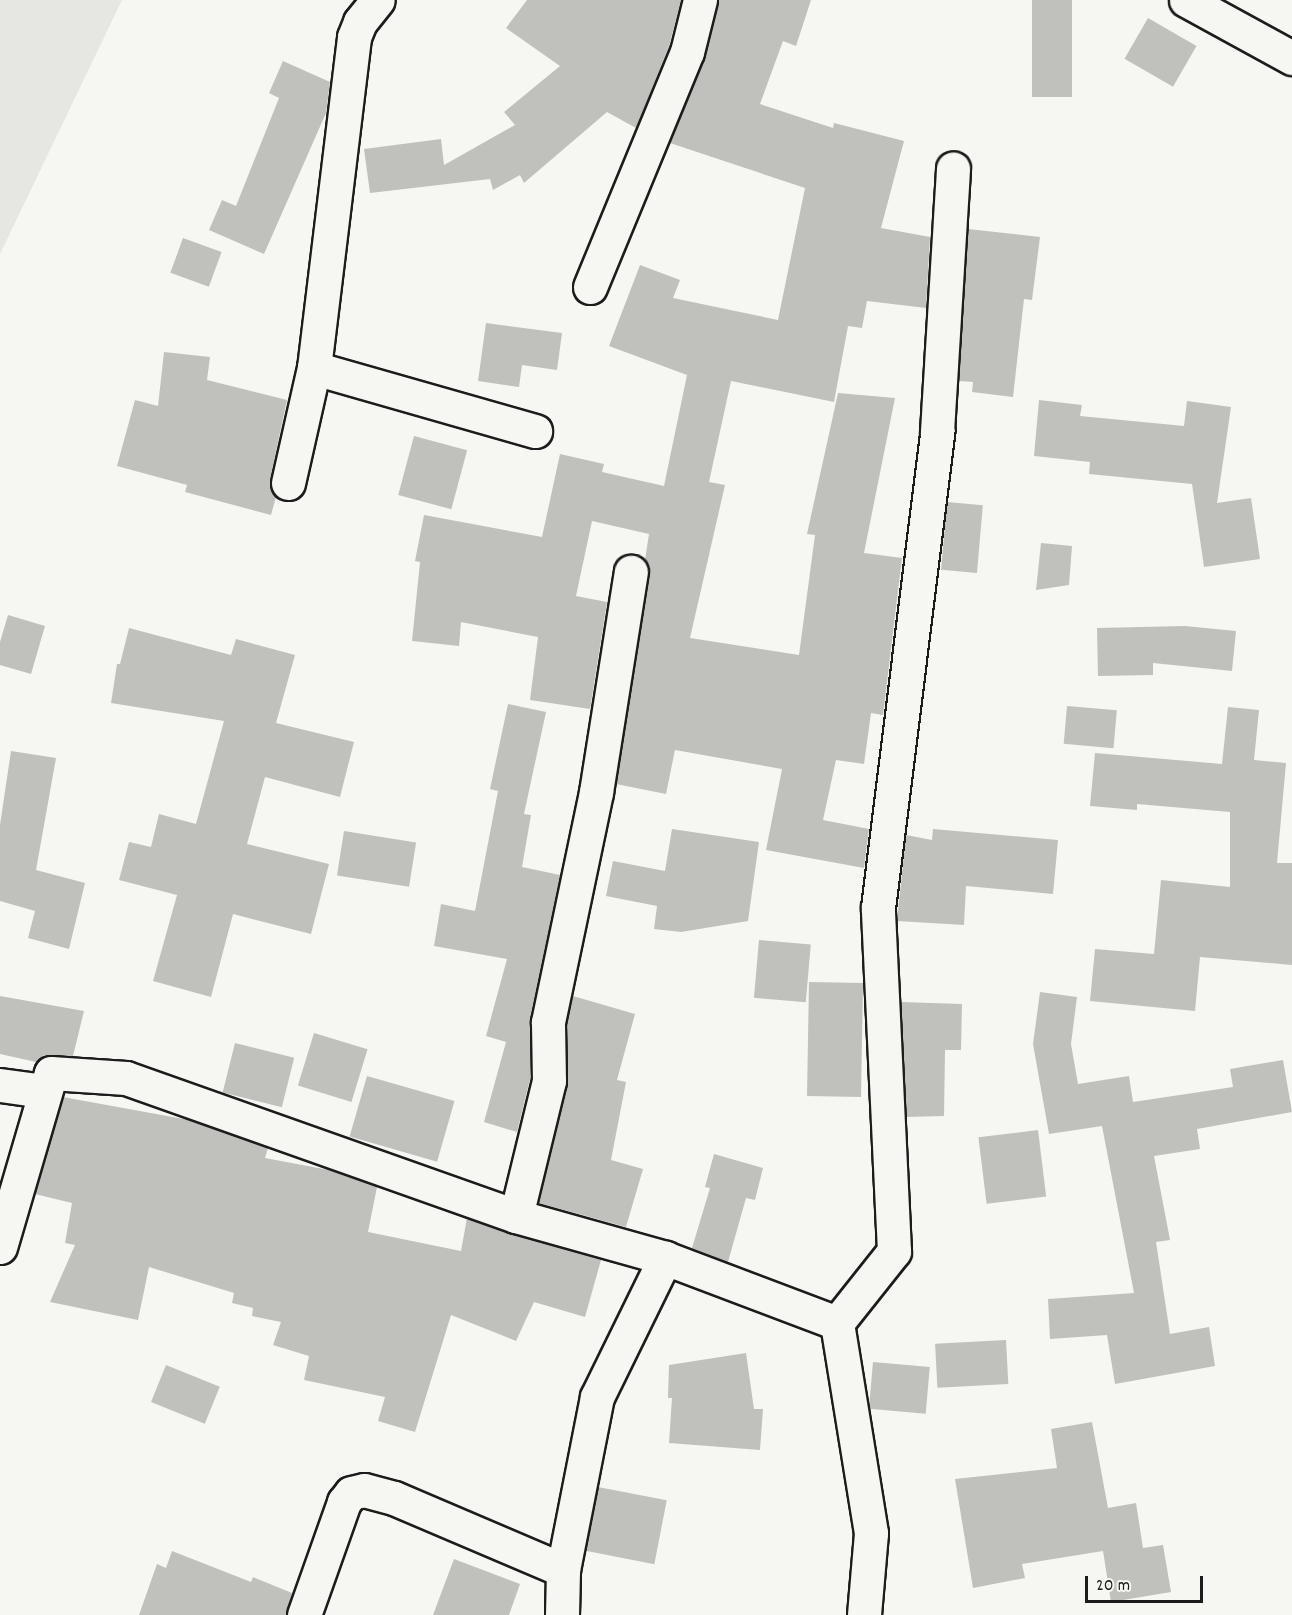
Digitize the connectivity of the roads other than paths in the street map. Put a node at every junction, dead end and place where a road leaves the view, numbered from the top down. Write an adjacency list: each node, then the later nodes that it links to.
1 (378, 0): 7 (street)
2 (700, 0): 6 (street)
3 (1186, 0): 4 (street)
4 (1292, 58)
5 (953, 168): 16 (street)
6 (590, 287)
7 (314, 368): 8 (street); 9 (street)
8 (535, 431)
9 (288, 483)
10 (631, 572): 13 (street)
11 (0, 1085): 12 (street)
12 (43, 1091): 13 (street); 14 (street)
13 (516, 1216): 15 (street)
14 (0, 1247)
15 (665, 1258): 16 (street); 17 (street)
16 (837, 1323): 20 (street)
17 (563, 1570): 18 (street); 19 (street)
18 (304, 1615)
19 (562, 1615)
20 (864, 1615)

